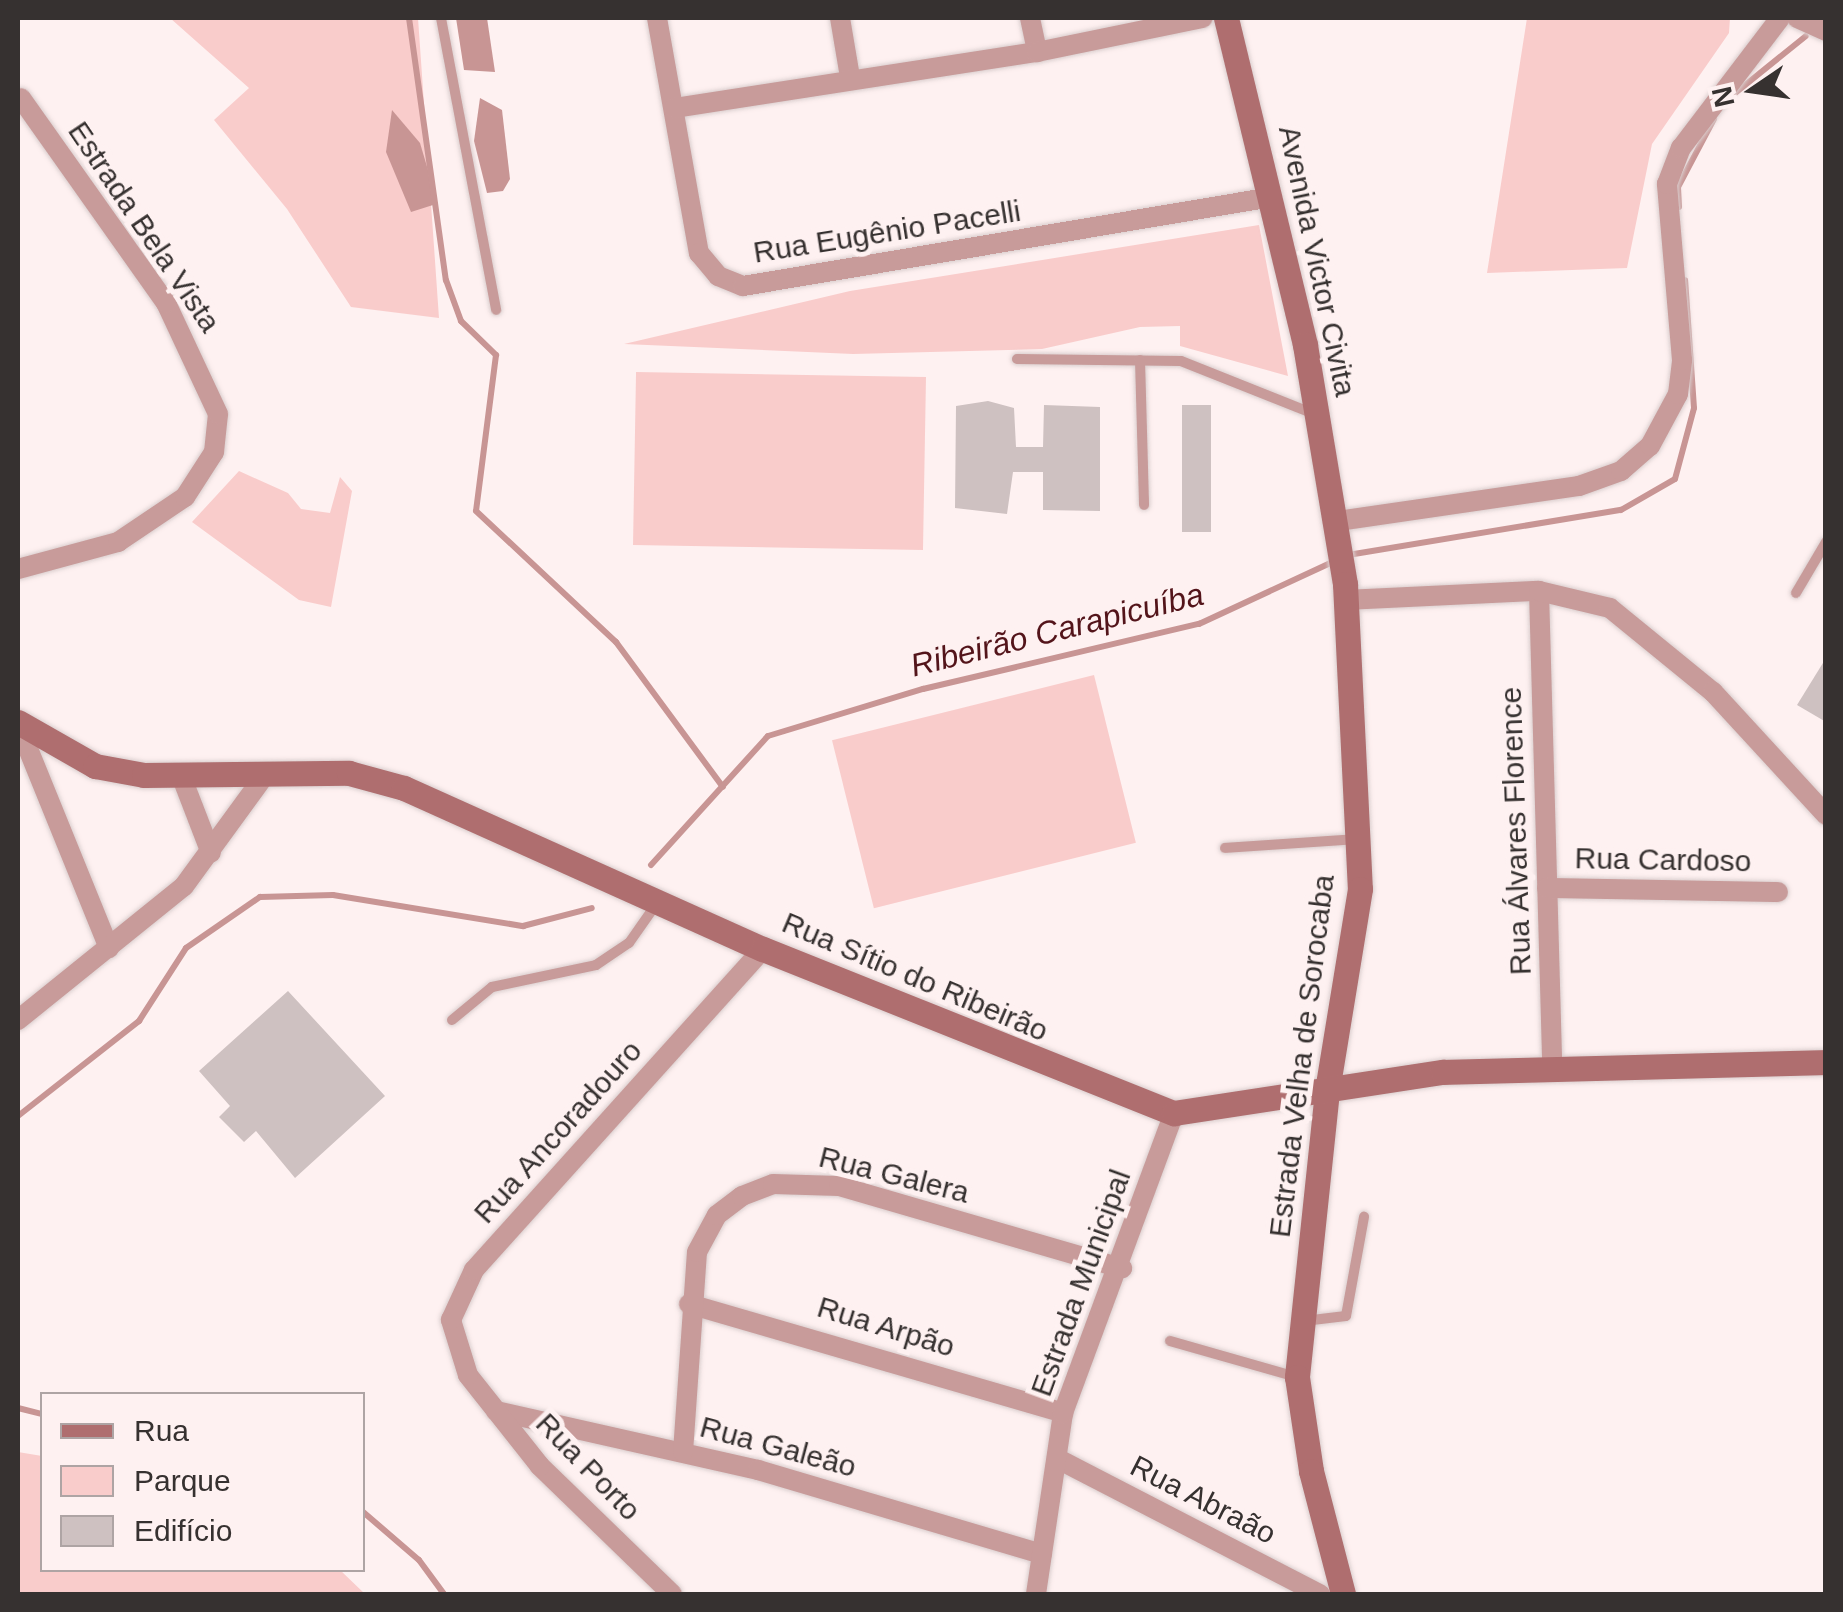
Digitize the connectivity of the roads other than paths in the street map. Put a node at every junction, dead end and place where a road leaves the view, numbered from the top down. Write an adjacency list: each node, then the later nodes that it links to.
1 (441, 18): 15 (lane)
2 (657, 18): 13 (street, Rua Eugênio Pacelli)
3 (840, 18): 11 (street)
4 (1030, 18): 10 (street)
5 (1204, 18): 10 (street)
6 (1226, 18): 14 (main road, Avenida Victor Civita)
7 (1780, 18): 20 (street)
8 (1797, 18): 9 (street)
9 (1826, 31)
10 (1037, 52): 11 (street)
11 (850, 78): 13 (street)
12 (21, 98): 22 (street, Estrada Bela Vista)
13 (674, 108): 14 (street, Rua Eugênio Pacelli)
14 (1272, 197): 18 (main road, Avenida Victor Civita)
15 (496, 310)
16 (1018, 360): 17 (lane)
17 (1140, 360): 18 (lane); 19 (lane)
18 (1318, 415): 20 (main road, Avenida Victor Civita)
19 (1144, 505)
20 (1339, 527): 24 (main road, Estrada Velha de Sorocaba)
21 (1826, 542): 25 (lane)
22 (18, 569)
23 (1539, 591): 24 (street); 29 (street); 33 (street, Rua Álvares Florence)
24 (1345, 592): 30 (main road, Estrada Velha de Sorocaba)
25 (1796, 593)
26 (18, 723): 27 (main road, Rua Sítio do Ribeirão); 36 (street)
27 (182, 778): 28 (main road, Rua Sítio do Ribeirão); 32 (street)
28 (262, 779): 32 (street); 35 (main road, Rua Sítio do Ribeirão)
29 (1826, 815)
30 (1358, 839): 31 (lane); 42 (main road, Estrada Velha de Sorocaba)
31 (1225, 848)
32 (211, 853): 36 (street)
33 (1548, 888): 34 (street, Rua Cardoso); 41 (street, Rua Álvares Florence)
34 (1778, 892)
35 (661, 898): 37 (main road, Rua Sítio do Ribeirão); 39 (lane)
36 (109, 948): 38 (street)
37 (764, 949): 43 (main road, Rua Sítio do Ribeirão); 49 (street, Rua Ancoradouro)
38 (18, 1020)
39 (452, 1020)
40 (1826, 1062): 41 (main road, Rua Sítio do Ribeirão)
41 (1552, 1070): 42 (main road, Rua Sítio do Ribeirão)
42 (1327, 1091): 43 (main road, Rua Sítio do Ribeirão); 47 (main road, Estrada Velha de Sorocaba)
43 (1174, 1113): 45 (street, Estrada Municipal)
44 (1364, 1217): 47 (lane)
45 (1122, 1268): 46 (street, Rua Galera); 52 (street, Estrada Municipal)
46 (690, 1304): 52 (street, Rua Arpão); 53 (street, Rua Galera)
47 (1303, 1321): 50 (main road, Estrada Velha de Sorocaba)
48 (1170, 1341): 50 (lane)
49 (468, 1375): 51 (street, Rua Porto)
50 (1297, 1378): 59 (main road, Estrada Velha de Sorocaba)
51 (496, 1410): 53 (street, Rua Galeão); 56 (street, Rua Porto)
52 (1063, 1413): 54 (street, Estrada Municipal)
53 (683, 1452): 55 (street, Rua Galeão)
54 (1058, 1459): 55 (street, Estrada Municipal); 58 (street, Rua Abraão)
55 (1042, 1554): 57 (street, Estrada Municipal)
56 (672, 1594)
57 (1036, 1594)
58 (1320, 1594)
59 (1343, 1594)

